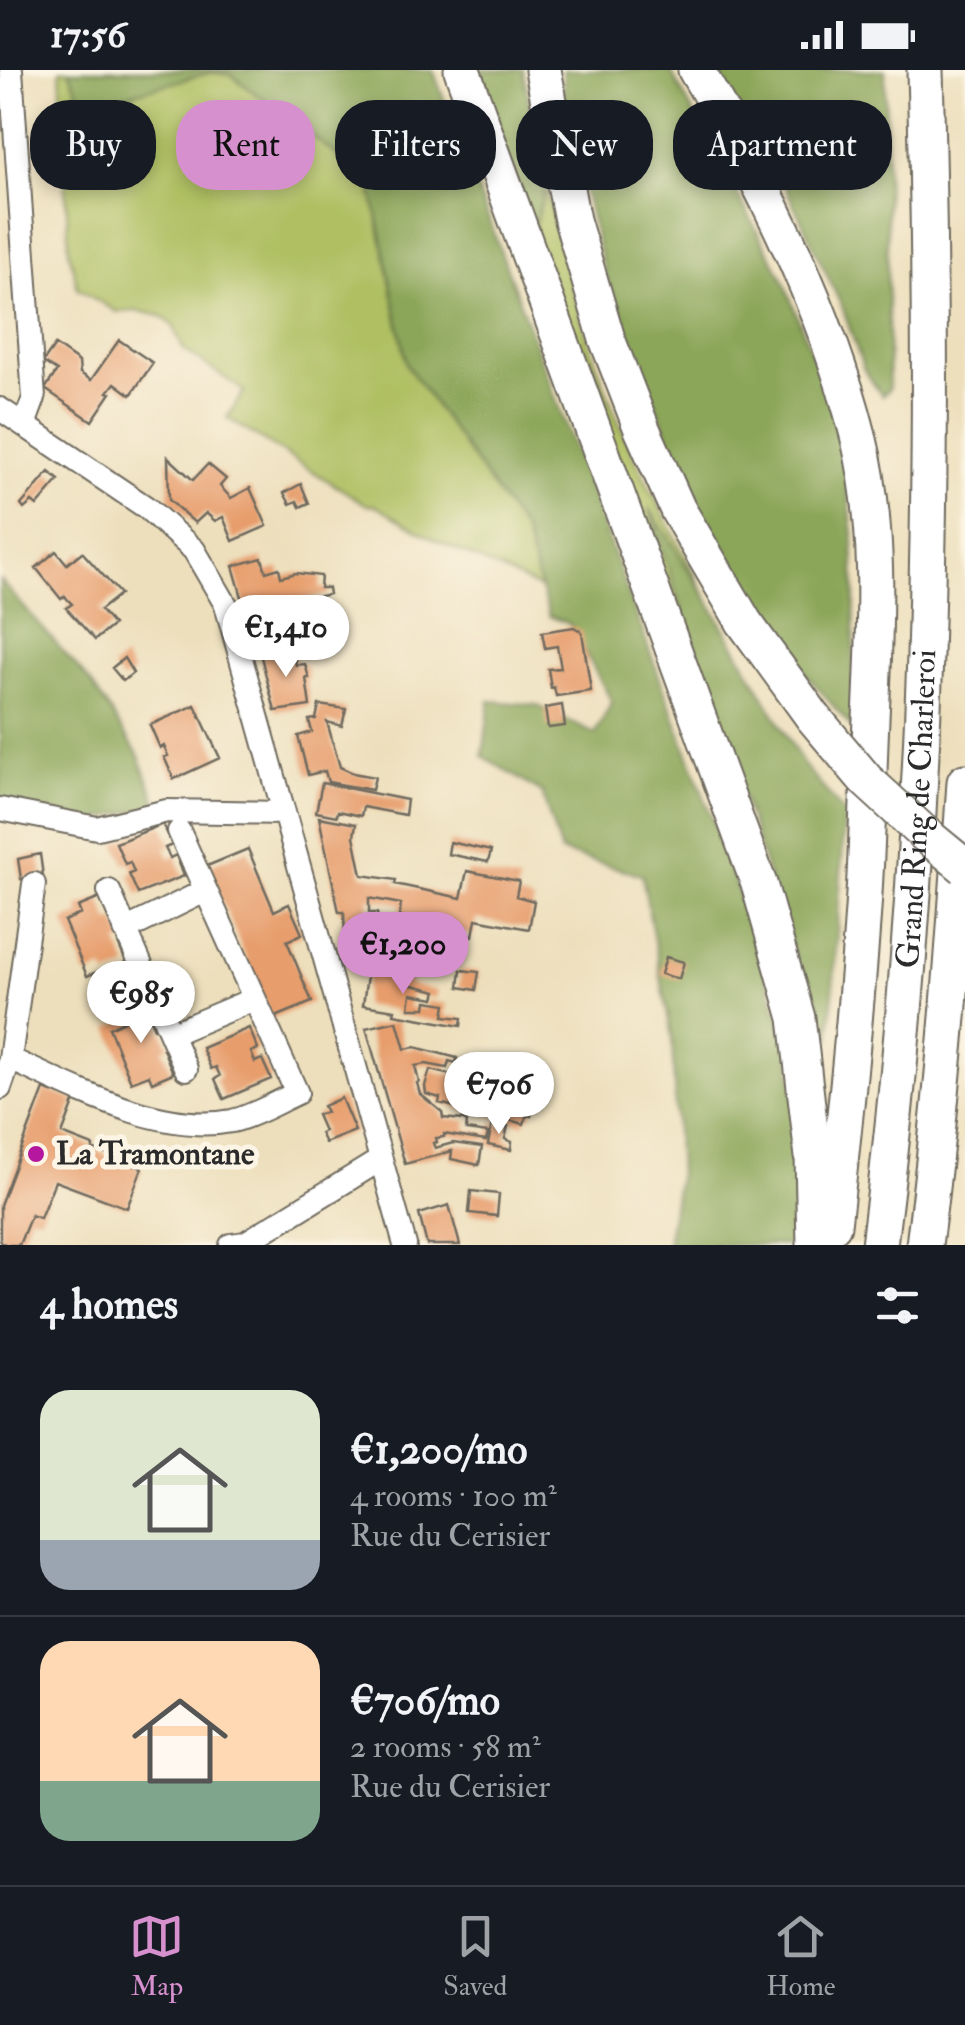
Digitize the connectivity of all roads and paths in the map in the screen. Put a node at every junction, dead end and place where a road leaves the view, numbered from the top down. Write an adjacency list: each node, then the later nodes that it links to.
1 (11, 70): 7 (street)
2 (462, 70): 25 (highway)
3 (543, 70): 12 (highway, bridge)
4 (696, 70): 26 (highway)
5 (926, 70): 27 (highway, Grand Ring de Charleroi)
6 (0, 408): 7 (street)
7 (24, 425): 10 (street)
8 (965, 782): 28 (highway, Grand Ring de Charleroi)
9 (0, 809): 10 (street)
10 (284, 814): 22 (street)
11 (179, 831): 15 (street)
12 (965, 867)
13 (34, 884): 19 (street)
14 (109, 891): 16 (street)
15 (206, 891): 16 (street); 17 (street)
16 (126, 930): 18 (street)
17 (254, 999): 18 (street); 19 (street)
18 (171, 1034): 20 (street)
19 (10, 1059): 21 (street)
20 (186, 1069)
21 (0, 1088)
22 (380, 1160): 23 (street); 24 (street)
23 (242, 1244)
24 (404, 1245)
25 (816, 1245)
26 (830, 1245)
27 (879, 1245)
28 (924, 1245)

